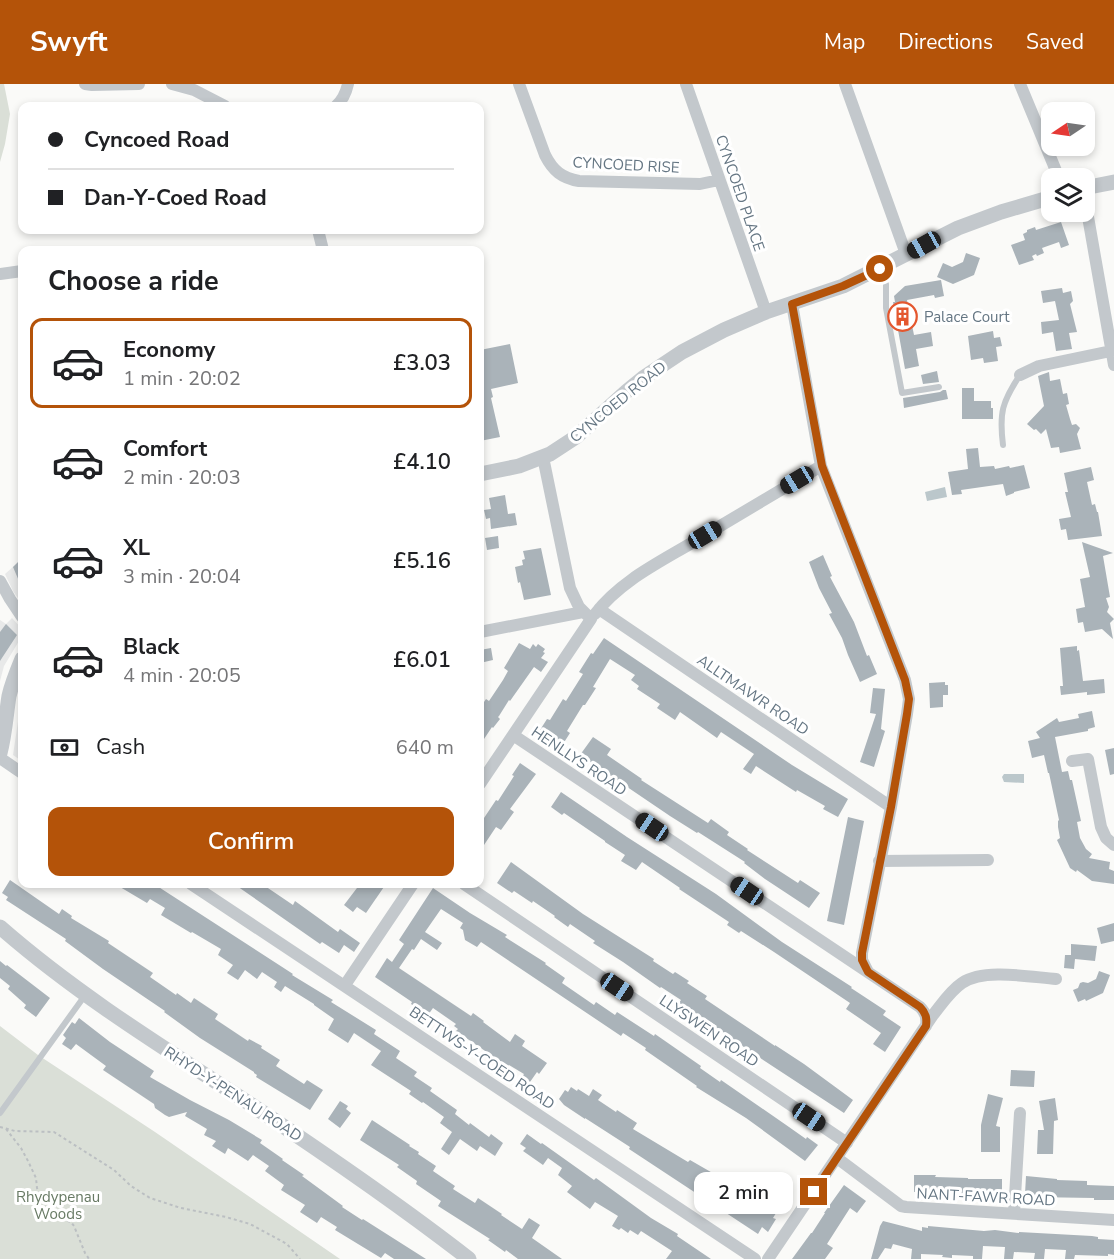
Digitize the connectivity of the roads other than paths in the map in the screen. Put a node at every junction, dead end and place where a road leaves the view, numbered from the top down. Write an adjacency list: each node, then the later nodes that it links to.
1 (85, 84): 2 (street)
2 (139, 84)
3 (172, 84): 9 (street)
4 (348, 84): 10 (street)
5 (519, 84): 12 (street, CYNCOED RISE)
6 (686, 84): 12 (street, CYNCOED PLACE)
7 (845, 84): 17 (street)
8 (1020, 84): 11 (street)
9 (217, 102)
10 (341, 102)
11 (1055, 168)
12 (719, 180): 22 (street, CYNCOED PLACE)
13 (1114, 182): 14 (street)
14 (1095, 186)
15 (1041, 200): 17 (street, CYNCOED ROAD)
16 (1089, 222): 23 (street)
17 (906, 254): 18 (street, CYNCOED ROAD)
18 (880, 269): 21 (street, CYNCOED ROAD); 26 (lane)
19 (18, 272): 20 (street)
20 (0, 274)
21 (792, 304): 22 (street, CYNCOED ROAD); 29 (street)
22 (766, 312): 28 (street, CYNCOED ROAD)
23 (1111, 351): 24 (street); 25 (street)
24 (1114, 365)
25 (1020, 375): 27 (lane)
26 (939, 387)
27 (1003, 445)
28 (543, 458): 30 (street, CYNCOED ROAD); 34 (street)
29 (822, 466): 32 (street); 44 (street)
30 (484, 473)
31 (0, 580): 33 (street)
32 (599, 609): 34 (street); 44 (street, ALLTMAWR ROAD)
33 (18, 611)
34 (587, 616): 35 (street); 38 (street)
35 (484, 631)
36 (18, 669): 37 (street)
37 (3, 718): 39 (street)
38 (513, 735): 43 (street); 52 (street, HENLLYS ROAD)
39 (0, 753)
40 (0, 758): 42 (street)
41 (1072, 761): 45 (street)
42 (18, 770)
43 (484, 778)
44 (891, 807): 47 (street)
45 (1114, 845)
46 (988, 860): 47 (street)
47 (879, 861): 52 (street)
48 (197, 888): 54 (street, BETTWS-Y-COED ROAD)
49 (410, 888): 54 (street)
50 (470, 888): 59 (street, LLYSWEN ROAD)
51 (0, 927): 55 (street, RHYD-Y-PENAU ROAD)
52 (868, 972): 56 (street, HENLLYS ROAD)
53 (1056, 979): 56 (street)
54 (345, 985): 64 (street, BETTWS-Y-COED ROAD)
55 (86, 994): 57 (lane); 63 (street, RHYD-Y-PENAU ROAD)
56 (926, 1026): 59 (street)
57 (0, 1113)
58 (1020, 1113): 61 (street)
59 (847, 1143): 60 (street)
60 (837, 1158): 61 (street, NANT-FAWR ROAD); 65 (street)
61 (1014, 1213): 62 (street, NANT-FAWR ROAD)
62 (1114, 1220)
63 (469, 1259)
64 (755, 1259)
65 (768, 1259)

